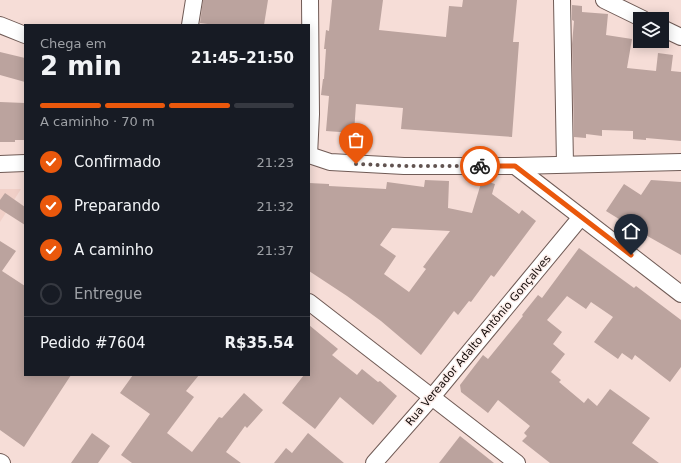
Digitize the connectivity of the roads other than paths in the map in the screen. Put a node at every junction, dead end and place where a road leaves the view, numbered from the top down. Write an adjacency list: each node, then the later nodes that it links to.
1 (194, 0): 6 (street)
2 (310, 0): 11 (street)
3 (562, 0): 16 (street)
4 (604, 0): 5 (street)
5 (633, 14)
6 (190, 24)
7 (0, 25): 9 (street)
8 (669, 31): 10 (street)
9 (24, 35)
10 (681, 37)
11 (310, 134)
12 (310, 155): 17 (street)
13 (681, 162): 16 (street)
14 (24, 163): 15 (street)
15 (0, 164)
16 (565, 164): 17 (street)
17 (515, 166): 18 (street)
18 (581, 217): 19 (street); 21 (street, Rua Vereador Adalto Antônio Gonçalves)
19 (681, 294)
20 (310, 303): 21 (street)
21 (432, 397): 22 (street, Rua Vereador Adalto Antônio Gonçalves); 23 (street)
22 (374, 463)
23 (517, 463)

